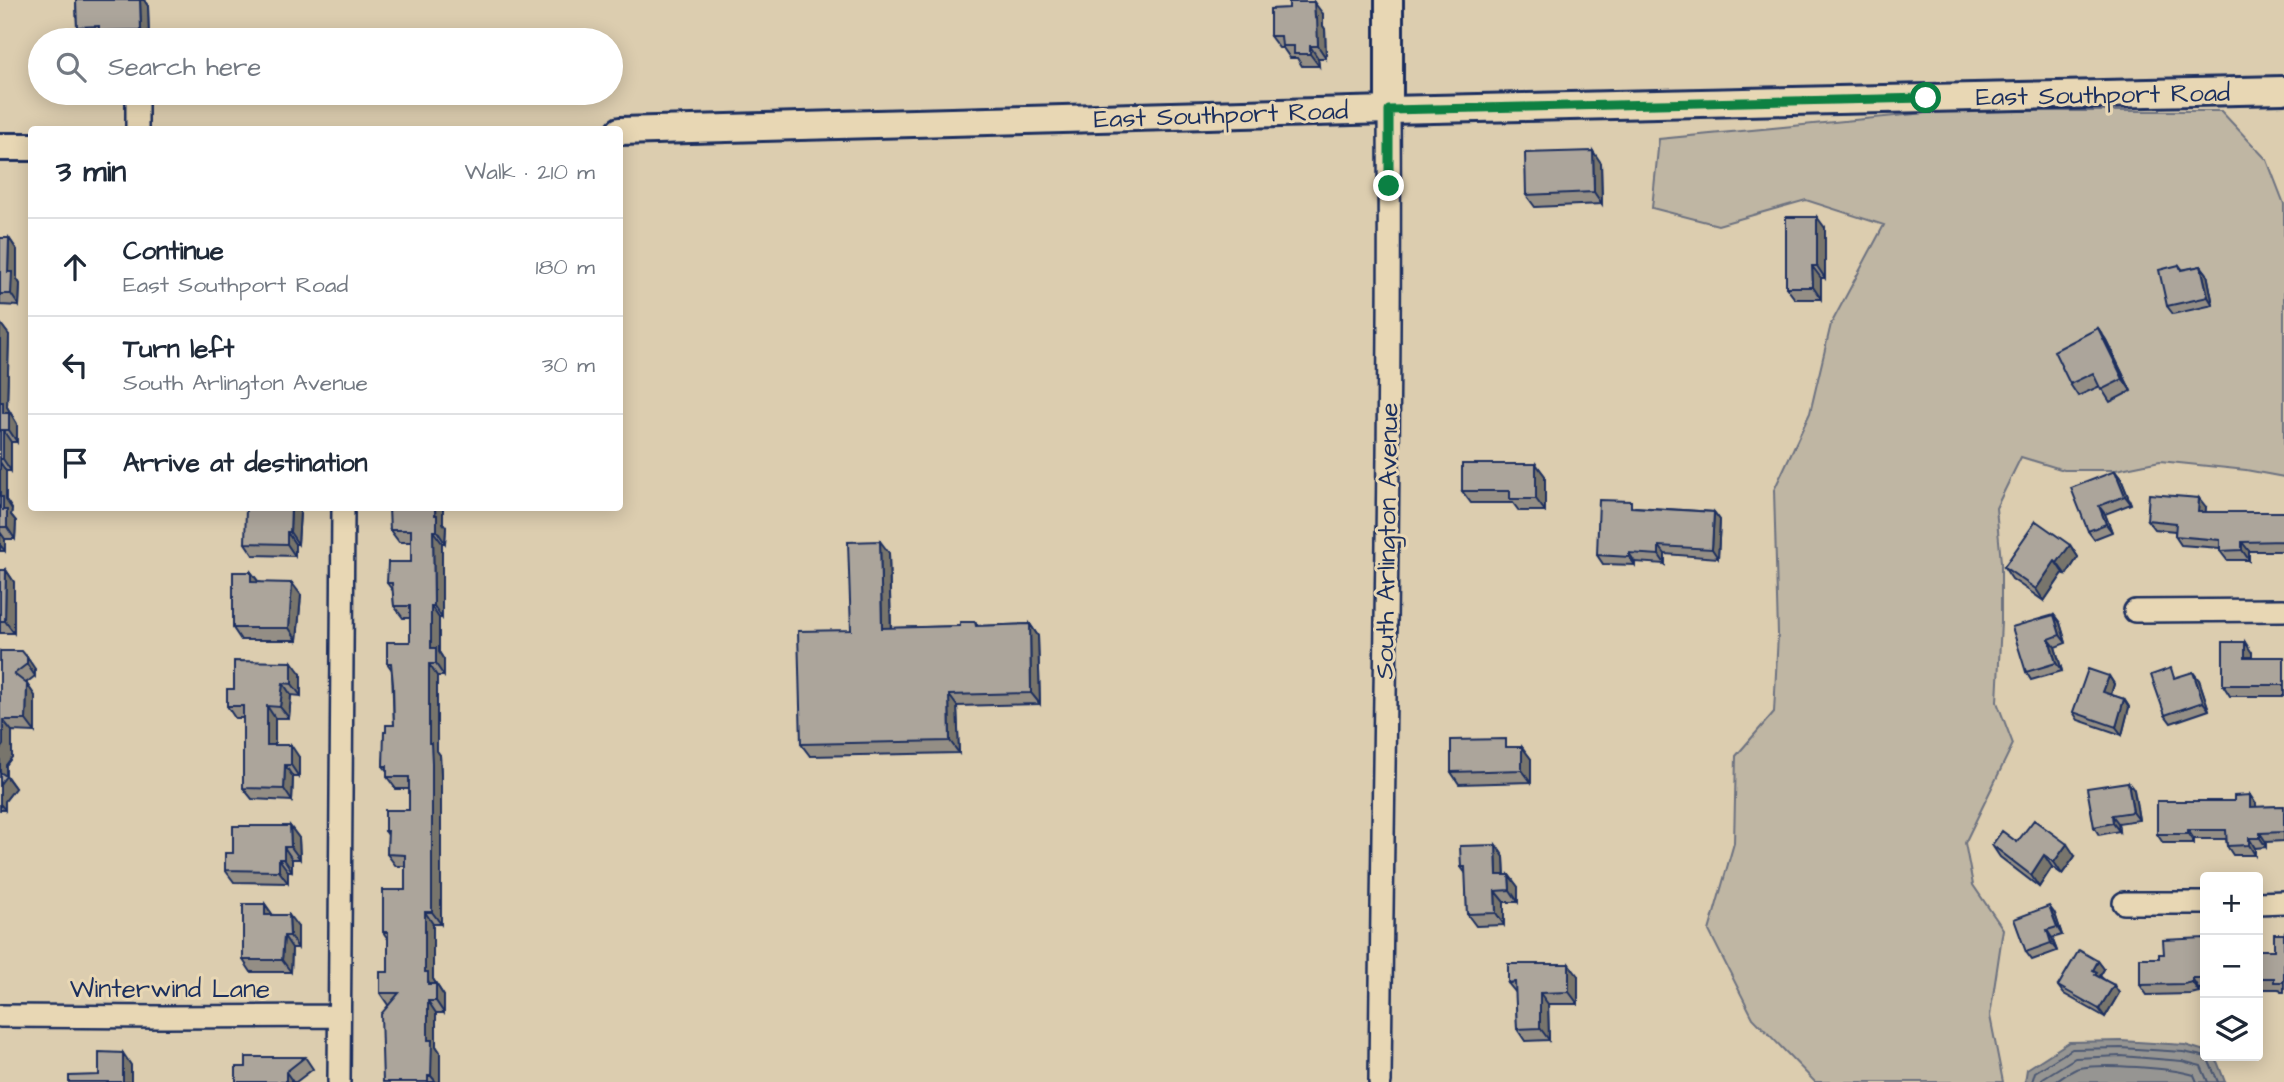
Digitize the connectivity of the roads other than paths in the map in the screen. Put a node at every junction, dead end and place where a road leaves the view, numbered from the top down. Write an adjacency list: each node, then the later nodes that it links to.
1 (1389, 0): 4 (main road, South Arlington Avenue)
2 (2284, 90): 4 (main road, East Southport Road)
3 (137, 105): 5 (street)
4 (1389, 110): 6 (main road, East Southport Road); 19 (street, South Arlington Avenue)
5 (138, 126)
6 (623, 131)
7 (28, 147): 8 (main road)
8 (0, 148)
9 (343, 511): 17 (street)
10 (2284, 610): 11 (street)
11 (2135, 611)
12 (2284, 902): 15 (street)
13 (2124, 903): 14 (street)
14 (2200, 903)
15 (2263, 903)
16 (0, 1016): 17 (street, Winterwind Lane)
17 (339, 1016): 18 (street)
18 (339, 1082)
19 (1380, 1082)

